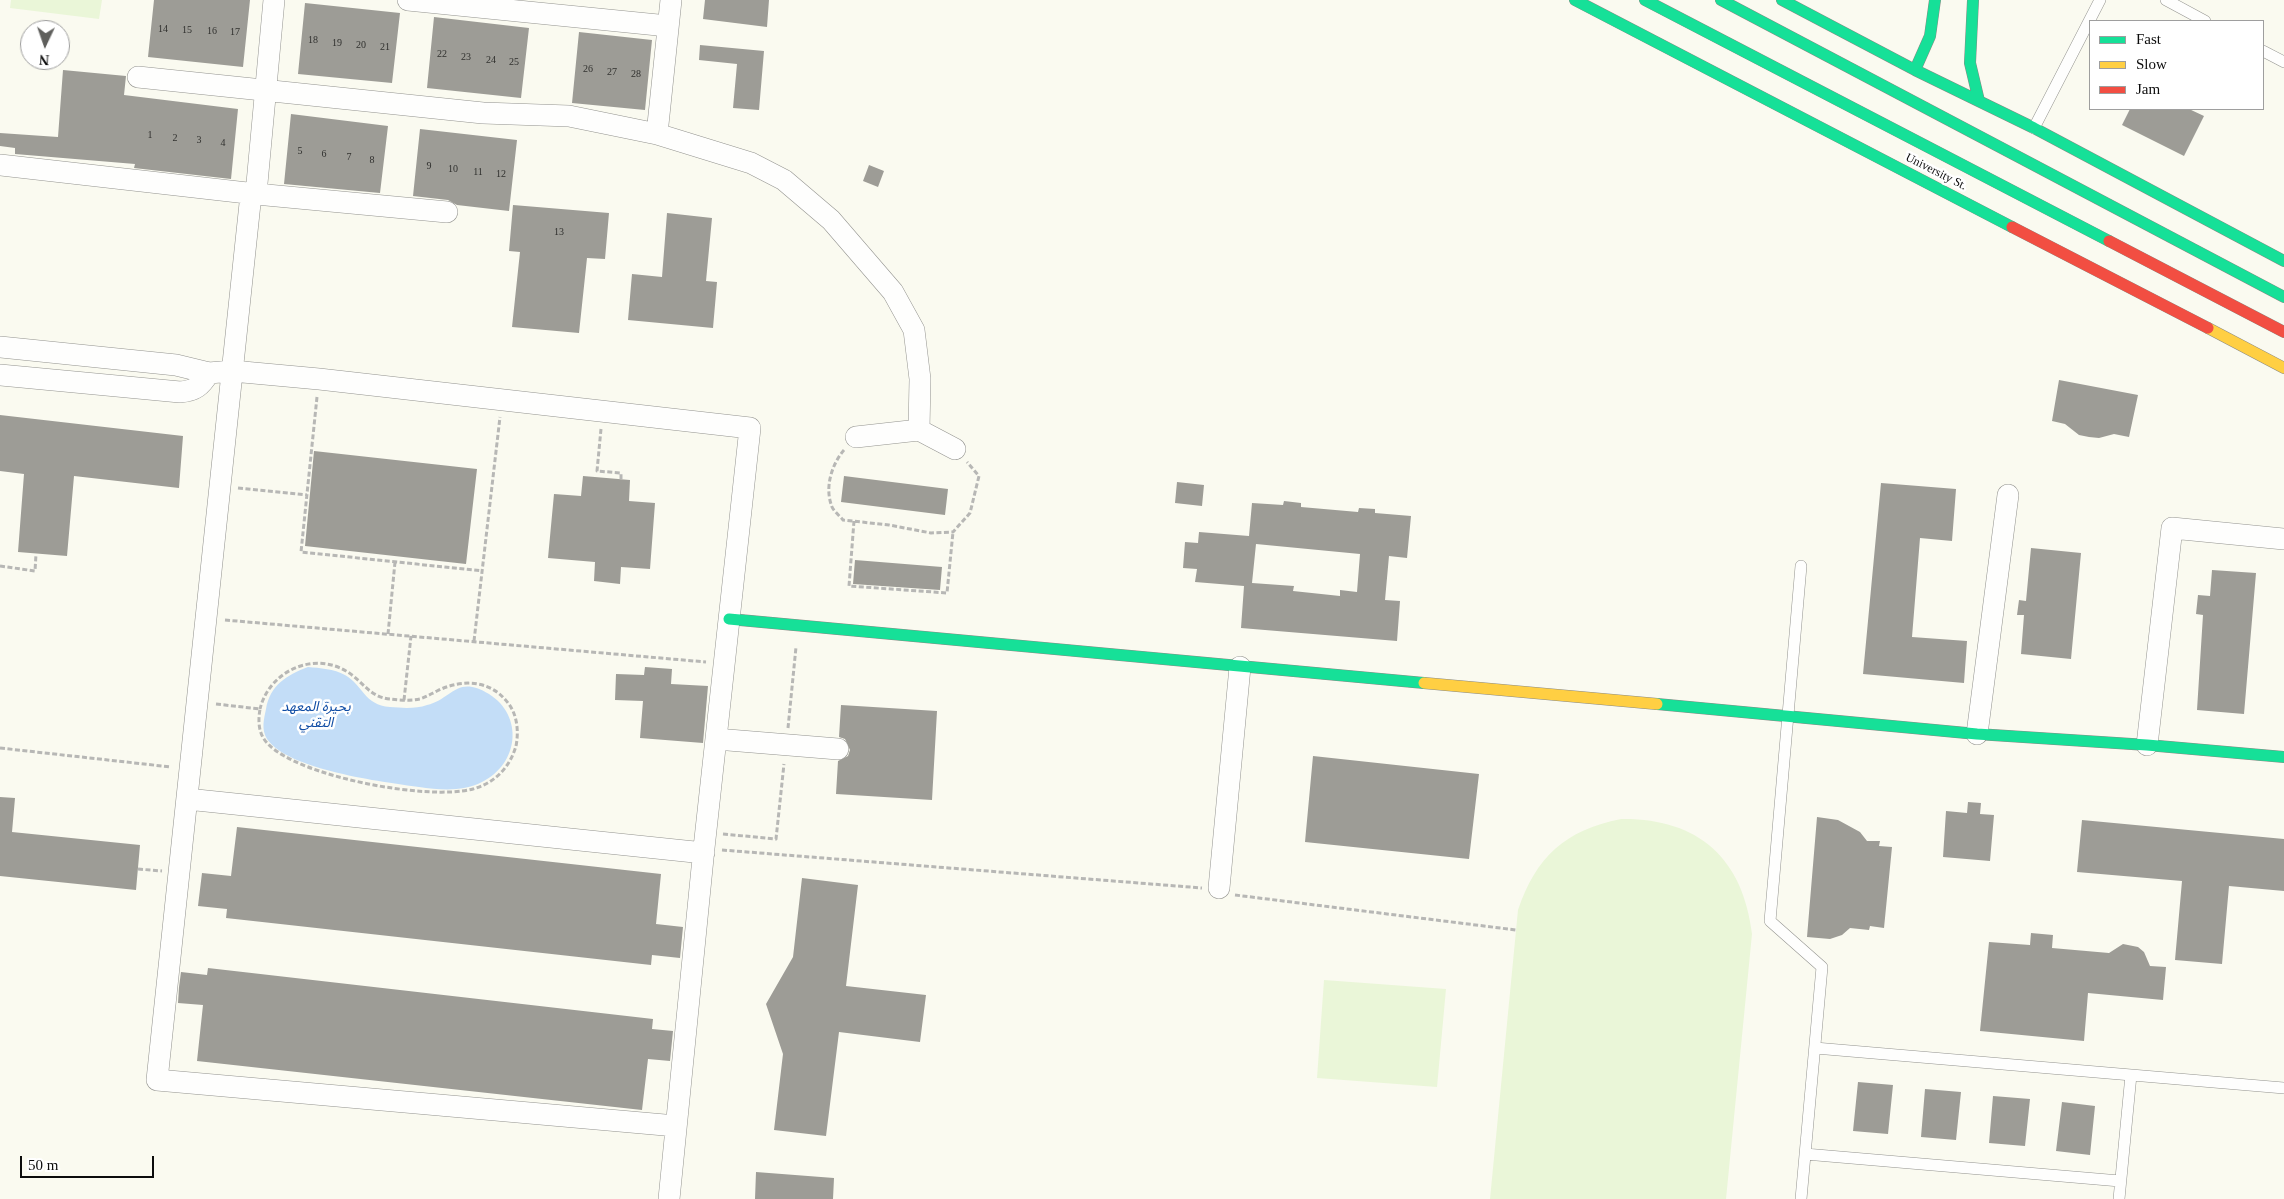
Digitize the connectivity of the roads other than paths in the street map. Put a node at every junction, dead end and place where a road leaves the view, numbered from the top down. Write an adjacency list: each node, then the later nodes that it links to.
1 (274, 0): 20 (street)
2 (408, 0): 15 (street)
3 (671, 0): 15 (street)
4 (1575, 0): 31 (street, University St.)
5 (1646, 0): 29 (street)
6 (1720, 0): 28 (street)
7 (1782, 0): 18 (street)
8 (1935, 0): 18 (street)
9 (1973, 0): 21 (street)
10 (2100, 0): 12 (lane)
11 (2166, 0): 13 (lane)
12 (2090, 20)
13 (2203, 20)
14 (2089, 21): 22 (lane)
15 (668, 26): 23 (street)
16 (2264, 52): 17 (lane)
17 (2284, 62)
18 (1915, 70): 21 (street)
19 (138, 77): 20 (street)
20 (265, 90): 23 (street); 25 (street)
21 (1979, 101): 22 (street)
22 (2034, 128): 27 (street)
23 (657, 134): 35 (street)
24 (0, 166): 25 (street)
25 (253, 194): 26 (street); 32 (street)
26 (447, 212)
27 (2284, 261)
28 (2284, 297)
29 (2284, 332)
30 (0, 347): 33 (street)
31 (2284, 368)
32 (232, 371): 33 (street); 41 (street); 49 (street)
33 (209, 373): 34 (street)
34 (0, 375)
35 (919, 430): 36 (street); 37 (street)
36 (856, 437)
37 (955, 449)
38 (2008, 495): 44 (street)
39 (2284, 539): 46 (street)
40 (1801, 566): 43 (lane)
41 (729, 619): 42 (street); 45 (street)
42 (1240, 667): 43 (street); 51 (street)
43 (1788, 716): 44 (street); 52 (lane)
44 (1977, 734): 46 (street)
45 (716, 739): 47 (street); 50 (street)
46 (2147, 745): 48 (street)
47 (838, 749)
48 (2284, 755)
49 (187, 799): 50 (street); 55 (street)
50 (705, 845): 55 (street)
51 (1219, 888)
52 (1815, 1048): 53 (lane); 56 (lane)
53 (2131, 1075): 54 (lane); 57 (lane)
54 (2284, 1088)
55 (676, 1126): 58 (street)
56 (1806, 1154): 57 (lane); 59 (lane)
57 (2120, 1181): 60 (lane)
58 (668, 1198)
59 (1801, 1199)
60 (2119, 1199)

